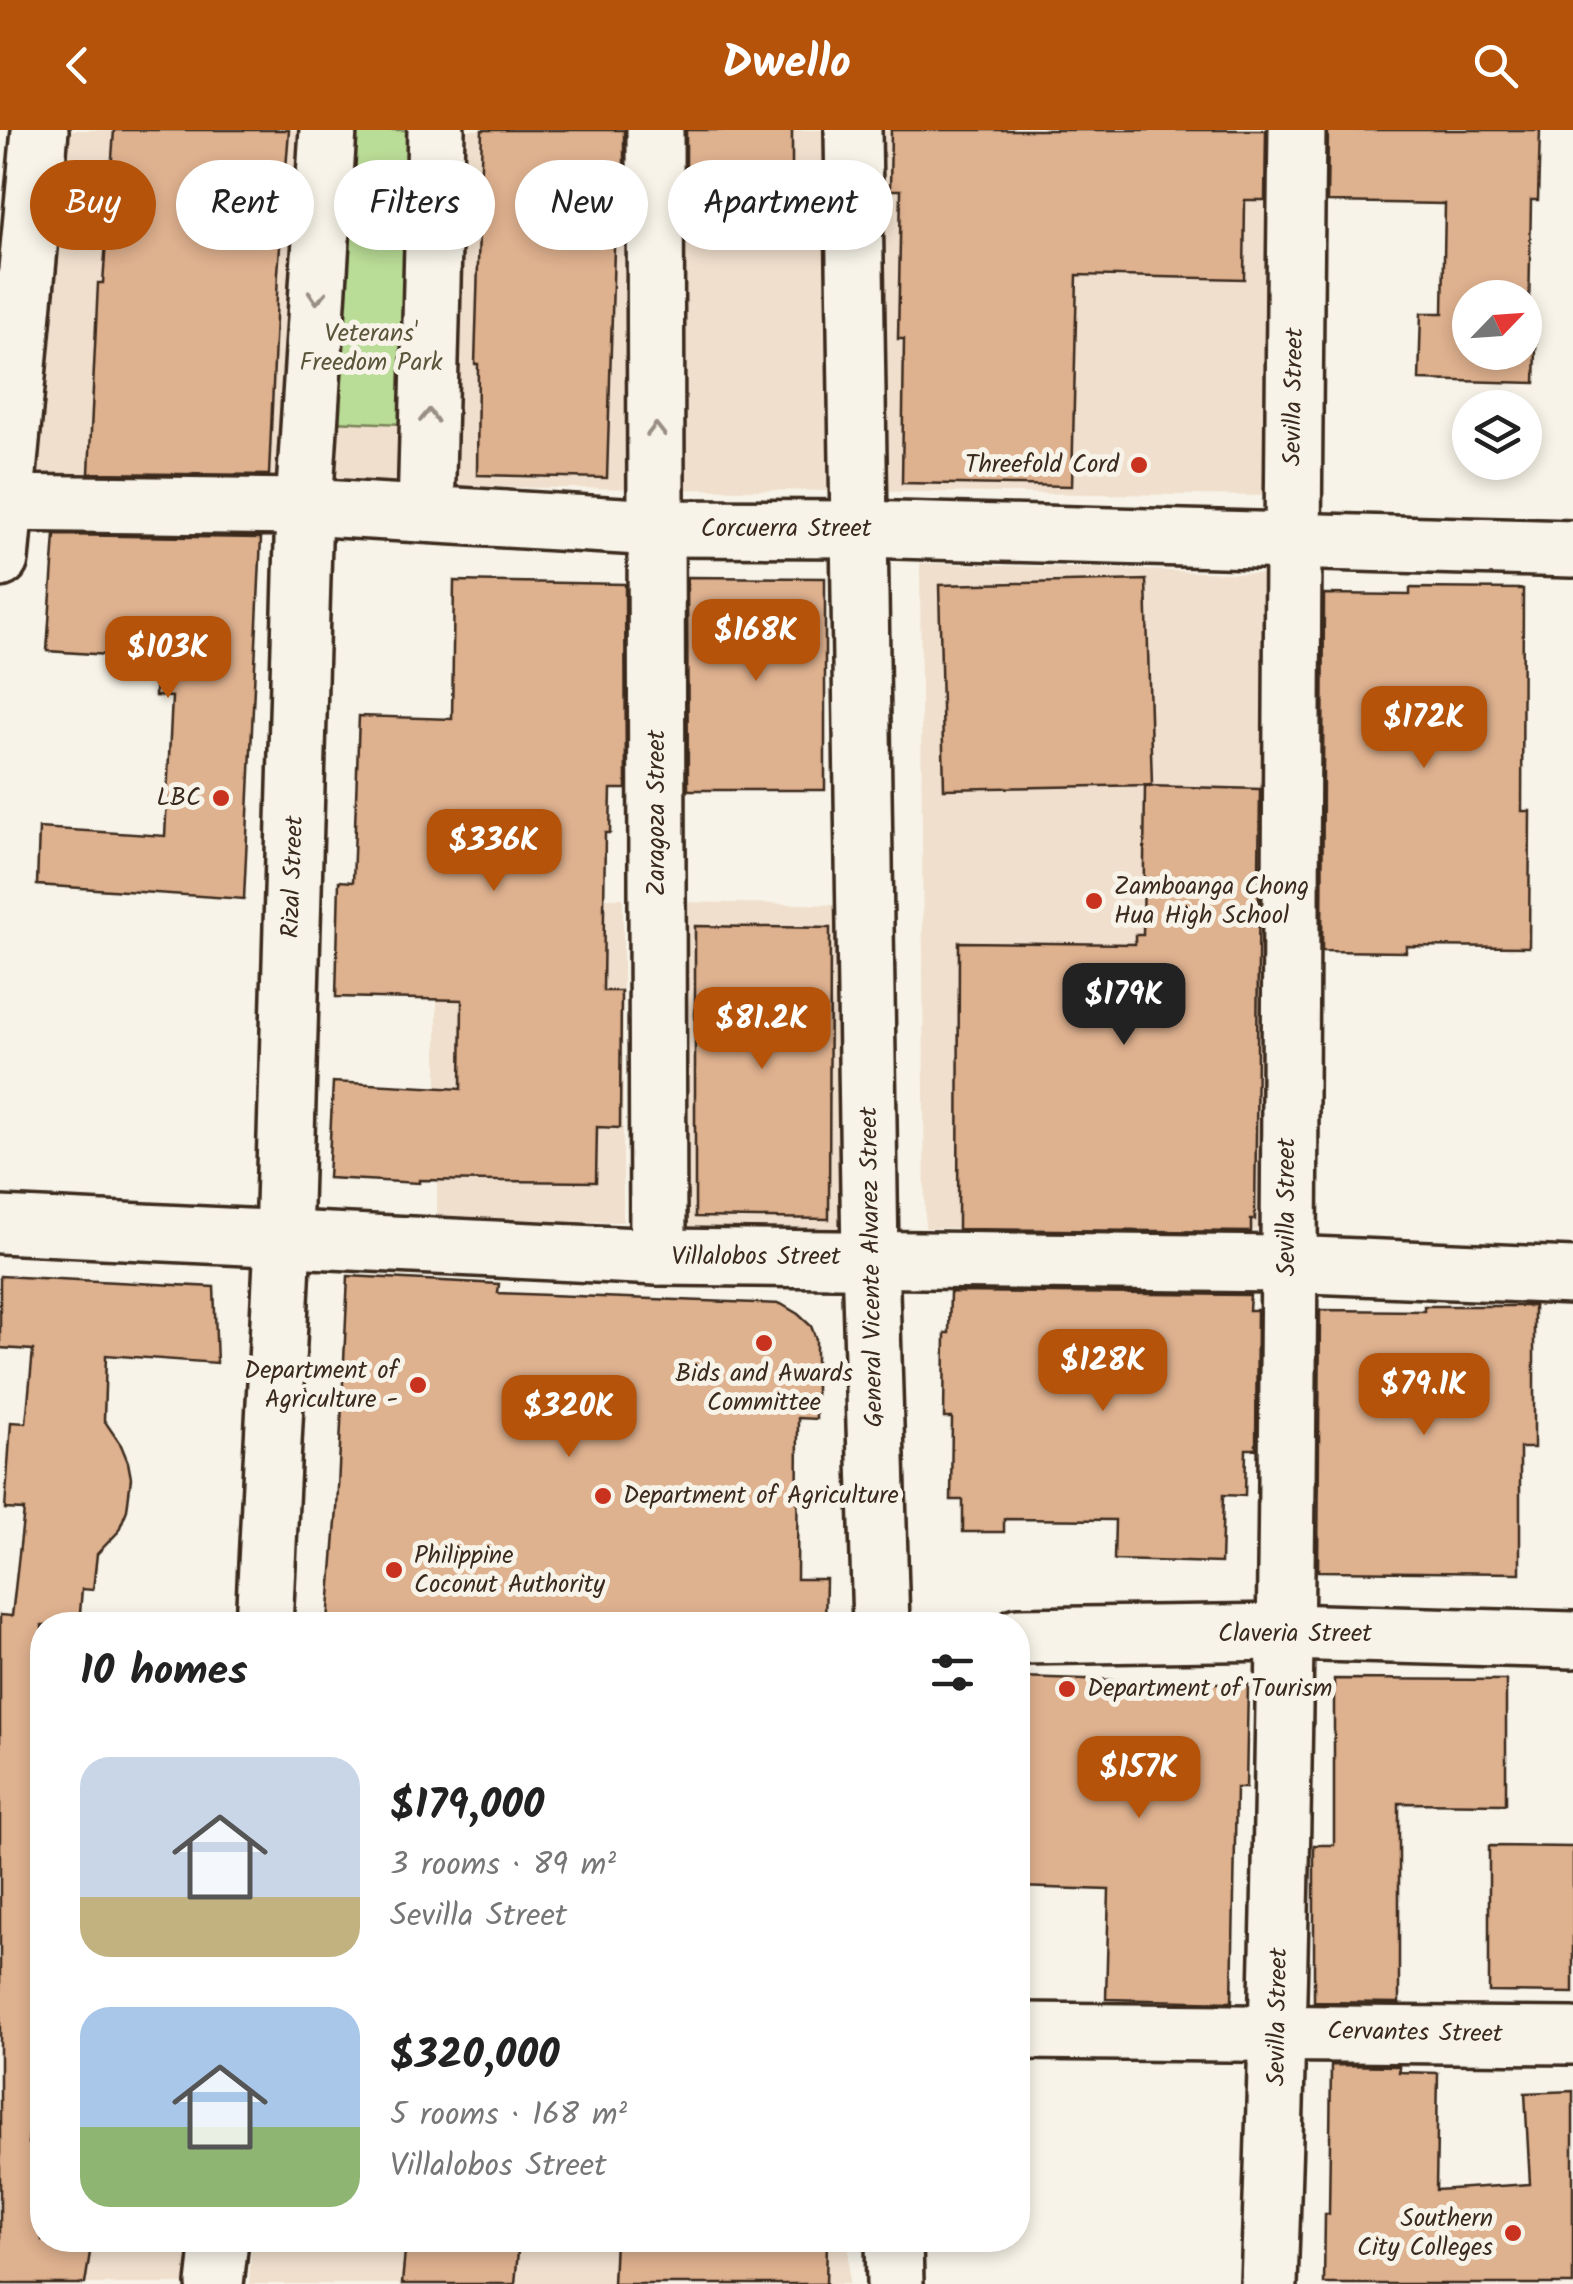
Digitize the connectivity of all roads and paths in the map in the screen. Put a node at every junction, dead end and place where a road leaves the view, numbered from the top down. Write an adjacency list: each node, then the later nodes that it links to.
1 (40, 130): 7 (street)
2 (328, 130): 9 (street, Rizal Street, one-way to 9)
3 (436, 130): 10 (street, one-way to 3)
4 (655, 130): 11 (street, Zaragoza Street, one-way to 4)
5 (853, 130): 12 (street, General Vicente Alvarez Street)
6 (1298, 130): 13 (street, Sevilla Street)
7 (12, 310): 8 (street)
8 (2, 503): 9 (street, Corcuerra Street); 15 (street)
9 (304, 508): 10 (street, Corcuerra Street); 17 (street, Rizal Street)
10 (426, 514): 11 (street, Corcuerra Street)
11 (657, 528): 12 (street, Corcuerra Street); 18 (street, Zaragoza Street)
12 (861, 528): 13 (street, Corcuerra Street); 19 (street, General Vicente Alvarez Street)
13 (1292, 543): 14 (street, Corcuerra Street); 20 (street, Sevilla Street)
14 (1573, 549)
15 (0, 559)
16 (0, 1225): 17 (street, Villalobos Street)
17 (283, 1240): 18 (street, Villalobos Street); 22 (street, Rizal Street)
18 (658, 1257): 19 (street, Villalobos Street)
19 (870, 1258): 20 (street, Villalobos Street); 23 (street, General Vicente Alvarez Street)
20 (1287, 1264): 21 (street, Villalobos Street); 24 (street, Sevilla Street)
21 (1573, 1276)
22 (265, 1612)
23 (881, 1612)
24 (1284, 1632): 25 (street, Claveria Street); 26 (street, Claveria Street); 28 (street, Sevilla Street)
25 (1030, 1636)
26 (1573, 1640)
27 (1030, 2031): 28 (street, Cervantes Street)
28 (1278, 2031): 29 (street, Cervantes Street); 34 (street, Sevilla Street)
29 (1573, 2036)
30 (218, 2252): 32 (street)
31 (895, 2252): 33 (street)
32 (214, 2284)
33 (896, 2284)
34 (1269, 2284)

